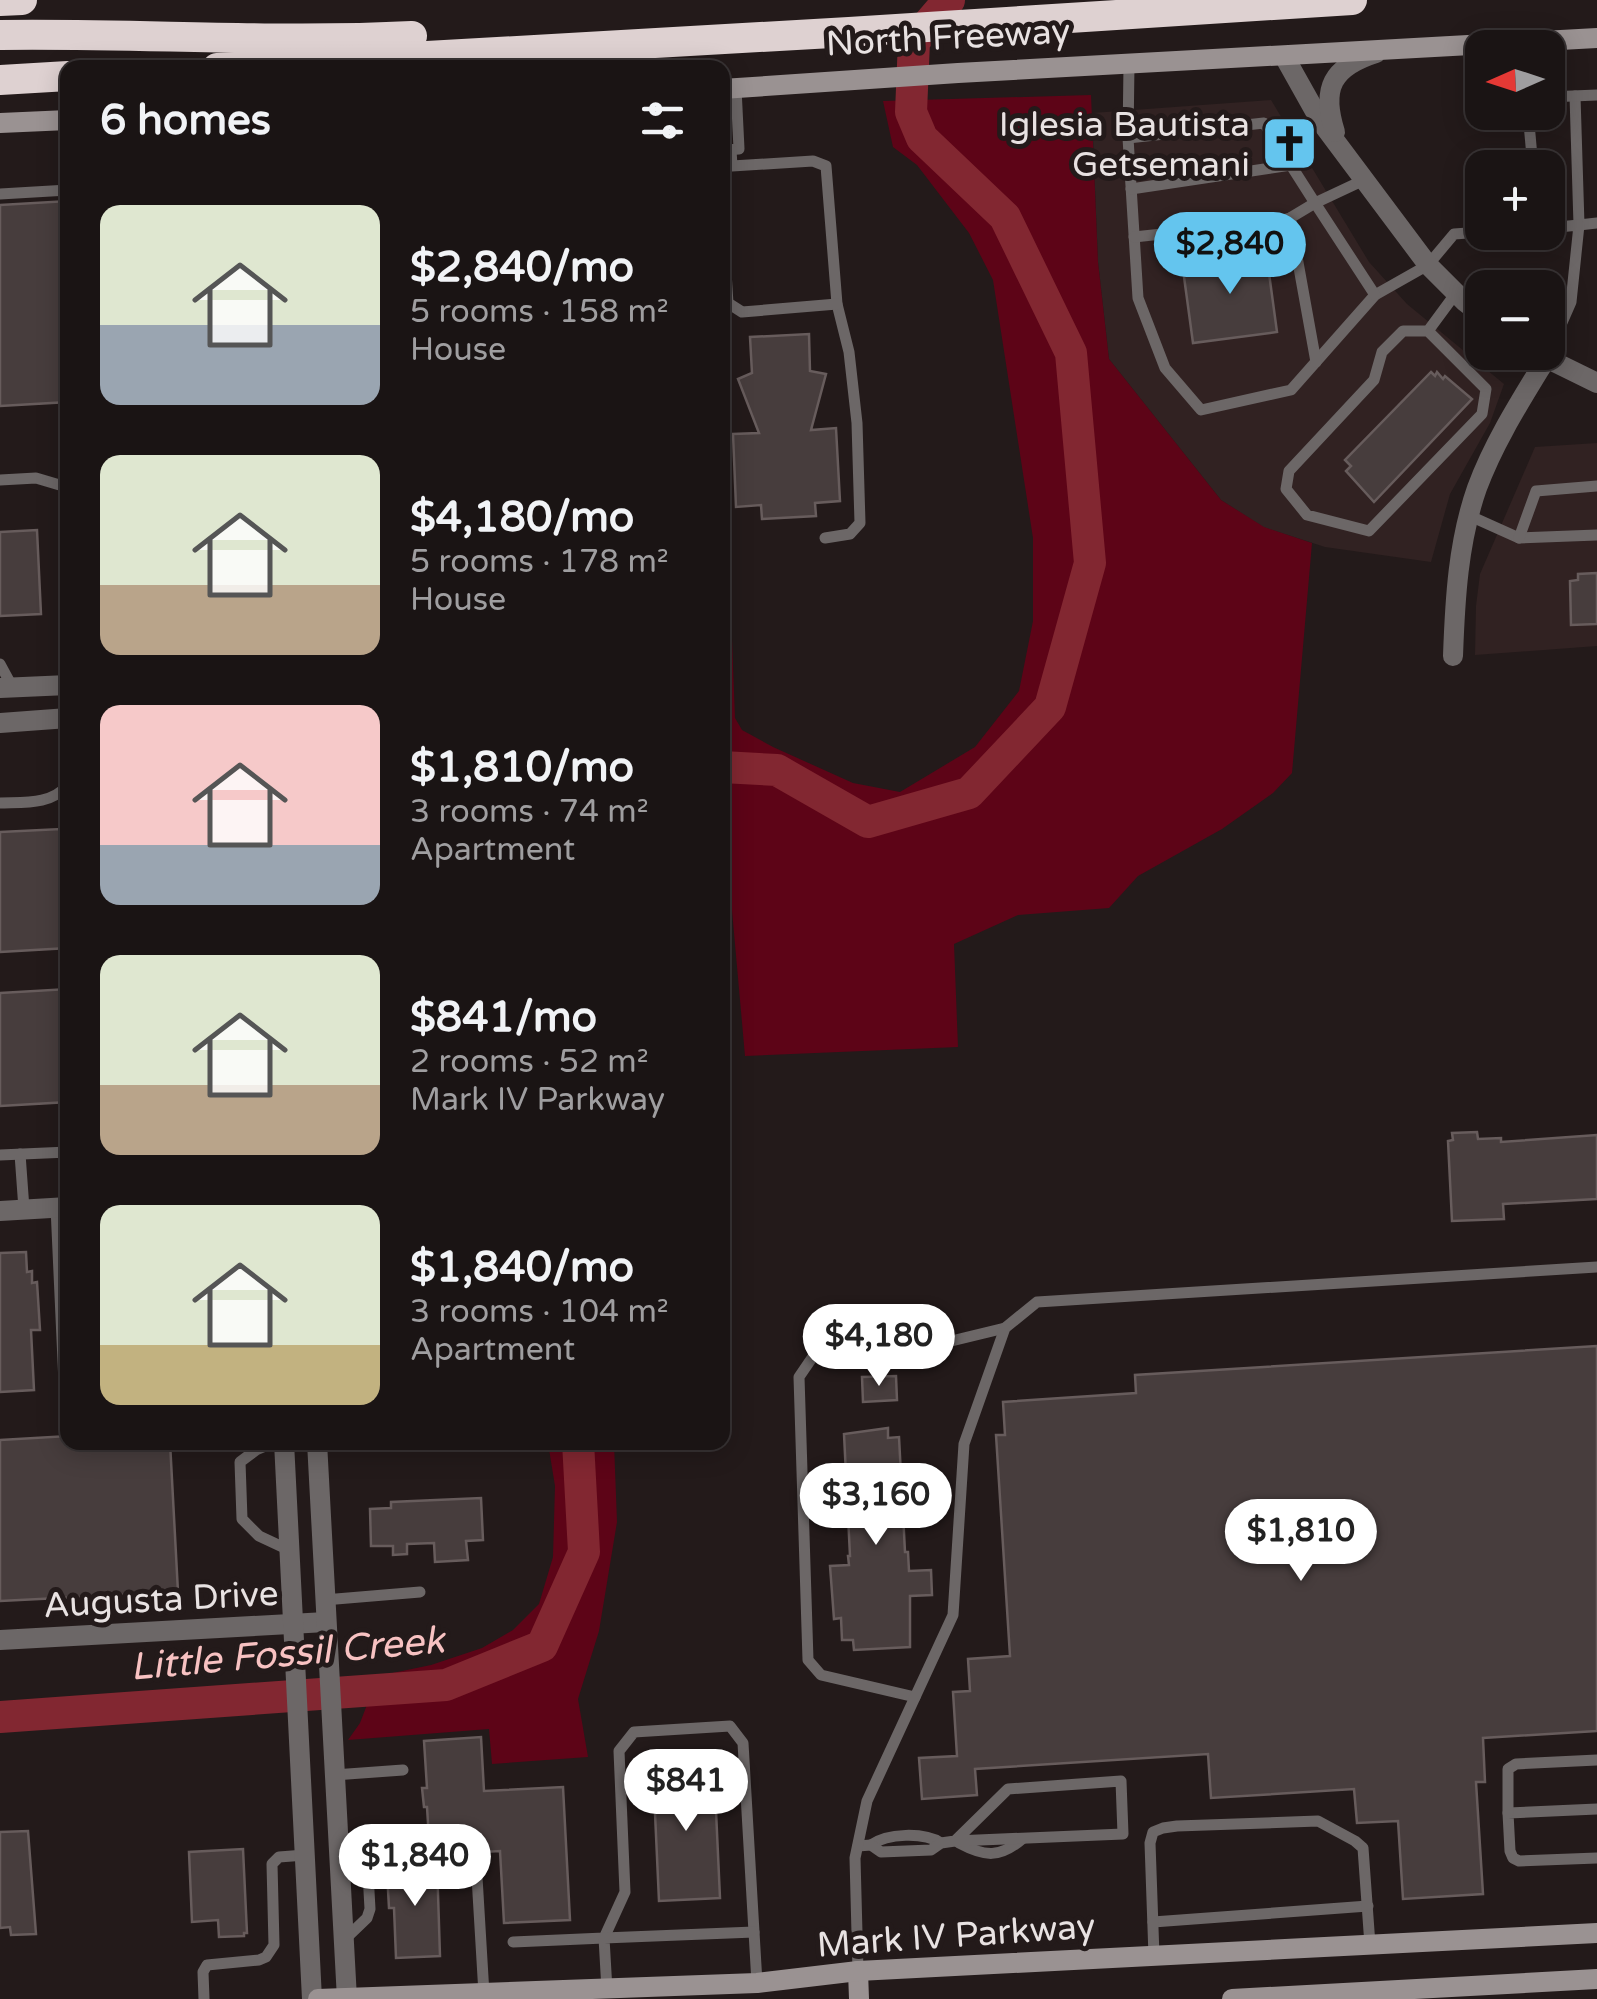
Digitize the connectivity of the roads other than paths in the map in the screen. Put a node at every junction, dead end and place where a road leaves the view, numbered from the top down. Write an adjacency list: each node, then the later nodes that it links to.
1 (22, 0): 3 (highway)
2 (1352, 0): 4 (highway, North Freeway)
3 (0, 1)
4 (842, 33): 5 (highway); 11 (highway, North Freeway)
5 (0, 36)
6 (1597, 38): 7 (main road, North Freeway)
7 (1565, 41)
8 (1465, 47): 9 (main road, North Freeway)
9 (1384, 50): 10 (main road, North Freeway); 23 (street)
10 (1284, 56): 12 (main road, North Freeway); 23 (street)
11 (359, 60)
12 (1129, 65): 15 (main road, North Freeway); 22 (lane)
13 (60, 76): 14 (highway)
14 (0, 80)
15 (730, 88)
16 (730, 94): 24 (lane)
17 (1597, 94): 19 (lane)
18 (1565, 96): 19 (lane)
19 (1575, 96): 34 (lane)
20 (60, 120): 21 (main road)
21 (0, 123)
22 (1128, 138): 25 (lane); 28 (lane)
23 (1338, 144): 27 (street)
24 (730, 150)
25 (1291, 165): 28 (lane); 31 (lane)
26 (730, 166): 42 (lane)
27 (1364, 180): 31 (lane); 38 (street)
28 (1131, 189): 37 (lane)
29 (60, 190): 30 (lane)
30 (0, 194)
31 (1315, 203): 32 (lane); 40 (lane)
32 (1290, 218): 37 (lane); 46 (lane)
33 (1597, 223): 34 (lane)
34 (1579, 225): 35 (lane); 44 (lane)
35 (1565, 226)
36 (1465, 233): 38 (lane)
37 (1134, 237): 46 (lane)
38 (1428, 265): 39 (street); 40 (lane)
39 (1456, 293): 41 (street); 45 (lane)
40 (1374, 296): 46 (lane)
41 (1465, 301)
42 (837, 304): 43 (lane); 55 (lane)
43 (730, 305)
44 (1565, 313)
45 (1428, 331): 45 (lane)
46 (1316, 362)
47 (1565, 368): 49 (street)
48 (1534, 370): 53 (street)
49 (1597, 383)
50 (0, 480): 51 (lane)
51 (60, 485)
52 (1597, 486): 56 (lane)
53 (1470, 516): 56 (lane); 57 (street)
54 (1597, 534): 56 (lane)
55 (825, 538)
56 (1519, 538)
57 (1453, 656)
58 (0, 664): 60 (lane)
59 (60, 686): 60 (street)
60 (6, 688)
61 (60, 719): 62 (street)
62 (0, 723)
63 (60, 794): 64 (lane)
64 (0, 803)
65 (60, 1152): 66 (lane)
66 (20, 1154): 67 (lane); 69 (lane)
67 (0, 1156)
68 (60, 1207): 69 (street)
69 (24, 1209): 70 (street)
70 (0, 1211)
71 (1597, 1267): 72 (lane)
72 (1005, 1328): 82 (lane); 82 (lane)
73 (256, 1450): 76 (lane)
74 (284, 1450): 76 (street)
75 (316, 1450): 78 (street)
76 (290, 1550): 80 (street)
77 (420, 1592): 78 (lane)
78 (324, 1600): 79 (street)
79 (326, 1630): 80 (street, Augusta Drive); 85 (street)
80 (294, 1633): 81 (street, Augusta Drive); 93 (street)
81 (0, 1640)
82 (915, 1697): 92 (lane)
83 (1597, 1760): 87 (lane)
84 (403, 1770): 85 (lane)
85 (334, 1774): 90 (street)
86 (1597, 1809): 87 (lane)
87 (1508, 1813): 94 (lane)
88 (405, 1834): 89 (lane)
89 (366, 1837): 90 (lane); 101 (lane)
90 (338, 1839): 101 (street)
91 (955, 1842): 91 (lane); 92 (lane)
92 (864, 1845): 105 (lane)
93 (304, 1855): 110 (lane); 111 (street)
94 (1597, 1858)
95 (478, 1877): 108 (lane)
96 (1368, 1906): 97 (lane); 97 (lane); 103 (lane)
97 (1152, 1922): 104 (lane)
98 (754, 1932): 100 (lane); 100 (lane); 107 (lane)
99 (1597, 1934): 103 (main road, Mark IV Parkway)
100 (604, 1938): 102 (lane); 109 (lane)
101 (344, 1941): 112 (street)
102 (513, 1942)
103 (1370, 1945): 104 (main road, Mark IV Parkway)
104 (1154, 1956): 105 (main road, Mark IV Parkway)
105 (858, 1971): 107 (main road, Mark IV Parkway); 113 (main road)
106 (1597, 1979): 114 (main road)
107 (757, 1983): 109 (main road, Mark IV Parkway)
108 (484, 1994): 109 (main road, Mark IV Parkway); 112 (main road, Mark IV Parkway)
109 (607, 1994)
110 (204, 1999)
111 (315, 1999): 112 (main road, Mark IV Parkway)
112 (347, 1999)
113 (858, 1999)
114 (1232, 1999)

